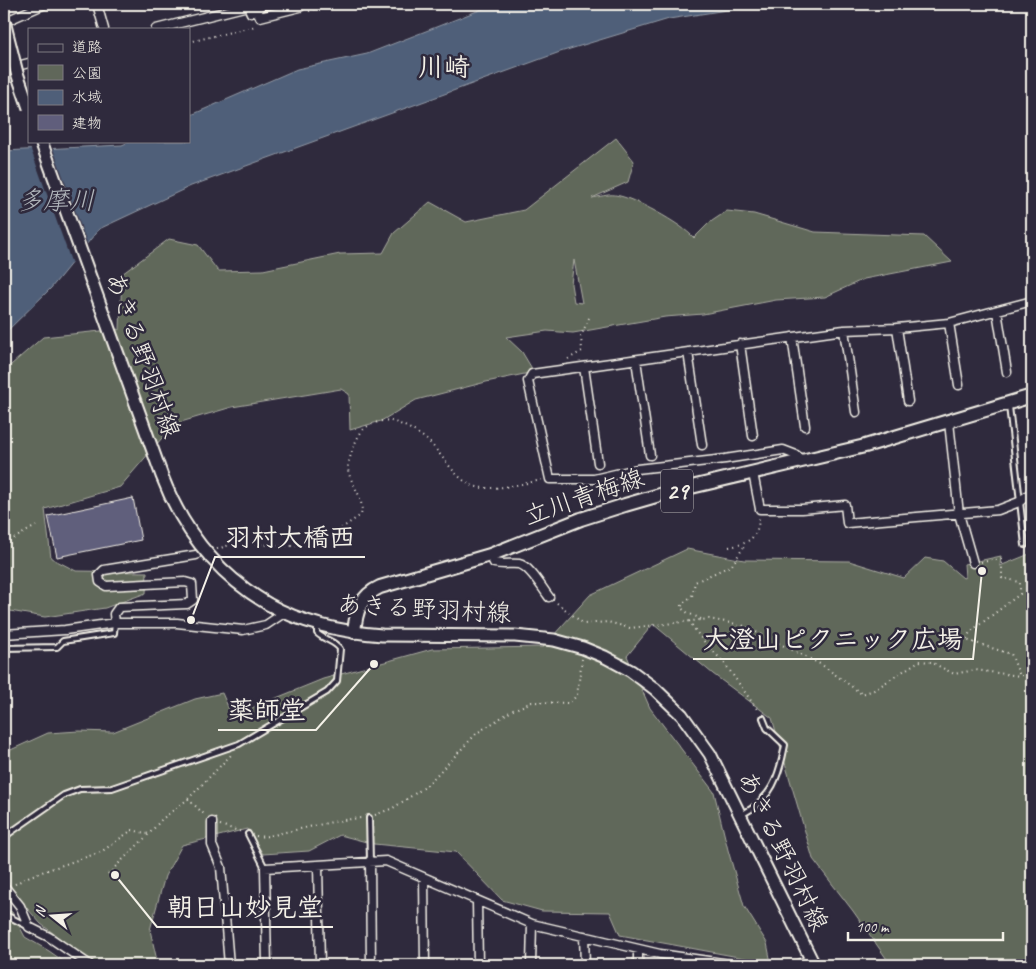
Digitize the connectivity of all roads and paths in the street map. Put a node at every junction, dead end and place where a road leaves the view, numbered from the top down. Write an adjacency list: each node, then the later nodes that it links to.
1 (44, 4): 6 (street)
2 (97, 4): 7 (street)
3 (270, 4): 5 (lane)
4 (300, 7): 5 (street)
5 (251, 8): 8 (street)
6 (4, 22): 12 (main road, bridge)
7 (104, 28)
8 (161, 28)
9 (28, 63): 10 (street)
10 (4, 67): 11 (street)
11 (4, 80)
12 (28, 105)
13 (41, 142): 55 (main road, あきる野羽村線, bridge)
14 (1032, 301): 15 (street)
15 (997, 311): 17 (street); 26 (street)
16 (589, 318): 23 (path)
17 (949, 323): 18 (street); 27 (street)
18 (897, 328): 19 (street); 29 (street)
19 (844, 330): 20 (street); 31 (street)
20 (792, 337): 21 (street); 33 (street)
21 (740, 344): 22 (street); 34 (street)
22 (688, 352): 24 (street); 35 (street)
23 (566, 360)
24 (636, 360): 25 (street); 36 (street)
25 (584, 367): 38 (street); 40 (street)
26 (1007, 372)
27 (959, 385)
28 (1032, 396): 30 (main road, 立川青梅線 / 29)
29 (908, 401)
30 (1008, 403): 32 (main road, 立川青梅線 / 29); 42 (lane)
31 (856, 412)
32 (949, 422): 37 (main road, 立川青梅線 / 29); 44 (street)
33 (805, 426)
34 (754, 436)
35 (702, 445)
36 (650, 455)
37 (804, 461): 39 (main road, 立川青梅線 / 29); 40 (street)
38 (598, 463)
39 (753, 473): 43 (street); 52 (main road, 立川青梅線 / 29)
40 (550, 479): 50 (path)
41 (1032, 492): 42 (street)
42 (1019, 502): 44 (street); 48 (lane)
43 (760, 509): 44 (street); 47 (path)
44 (959, 514): 53 (street)
45 (36, 526): 46 (path)
46 (4, 540)
47 (744, 545): 49 (path); 56 (path)
48 (1025, 545)
49 (729, 547)
50 (213, 550)
51 (196, 555): 58 (street)
52 (490, 555): 54 (street); 60 (main road, 立川青梅線 / 29)
53 (973, 563): 64 (path)
54 (549, 597): 57 (path)
55 (284, 613): 58 (street); 59 (main road, あきる野羽村線)
56 (704, 619): 57 (path); 64 (path)
57 (689, 621): 66 (path)
58 (115, 624): 61 (street); 62 (lane)
59 (318, 625): 60 (main road, あきる野羽村線); 67 (lane)
60 (354, 632): 63 (main road, あきる野羽村線)
61 (4, 634)
62 (4, 648)
63 (583, 648): 69 (main road, あきる野羽村線); 70 (path)
64 (1020, 676): 65 (path)
65 (1032, 676)
66 (763, 718): 69 (lane)
67 (239, 744): 68 (path); 74 (lane)
68 (188, 798): 71 (path); 72 (path)
69 (741, 815): 88 (main road, あきる野羽村線)
70 (369, 818): 73 (path); 75 (lane)
71 (212, 822): 73 (path); 90 (street)
72 (148, 834): 78 (path); 80 (path)
73 (248, 834): 77 (lane)
74 (4, 837)
75 (370, 862): 76 (street); 79 (street); 93 (street)
76 (318, 865): 77 (street); 92 (street)
77 (265, 868): 91 (street)
78 (108, 874)
79 (424, 878): 81 (street); 94 (street)
80 (4, 888): 84 (street)
81 (477, 901): 83 (street); 95 (street)
82 (4, 914): 84 (lane)
83 (532, 924): 85 (street); 96 (street)
84 (29, 927): 89 (street)
85 (584, 936): 86 (street); 97 (street)
86 (638, 949): 87 (street); 98 (street)
87 (696, 962): 99 (street)
88 (812, 962): 100 (street)
89 (90, 965)
90 (229, 965)
91 (267, 965)
92 (320, 965)
93 (371, 965)
94 (425, 965)
95 (478, 965)
96 (531, 965)
97 (585, 965)
98 (638, 965)
99 (736, 965)
100 (796, 965)

